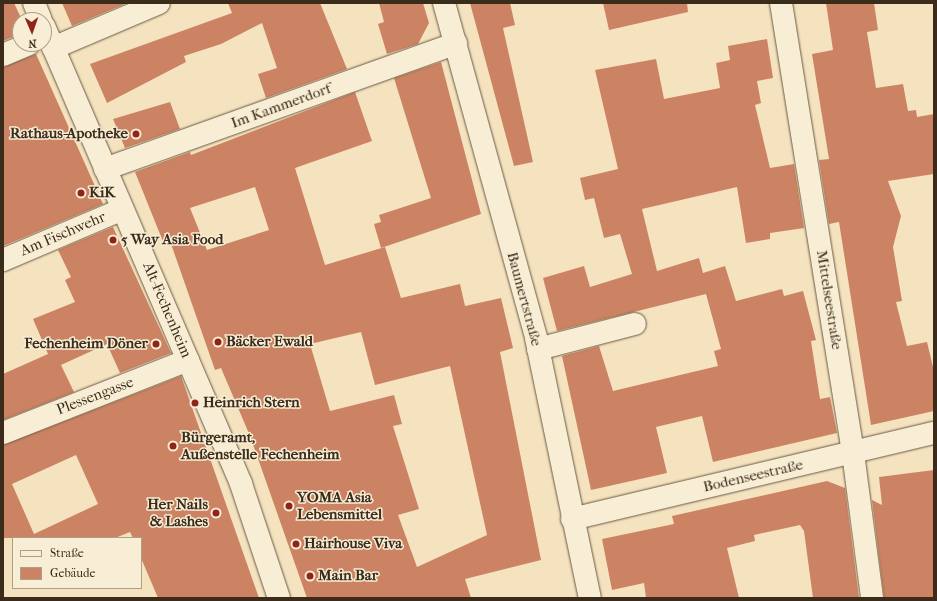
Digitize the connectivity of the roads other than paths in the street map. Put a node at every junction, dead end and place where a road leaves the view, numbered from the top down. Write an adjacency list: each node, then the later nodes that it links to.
1 (159, 3): 4 (street)
2 (444, 3): 5 (street, Baumertstraße)
3 (781, 3): 17 (street, Mittelseestraße)
4 (52, 33)
5 (456, 43): 9 (street, Im Kammerdorf); 13 (street, Baumertstraße)
6 (12, 50): 8 (street)
7 (51, 52): 9 (street, Alt-Fechenheim)
8 (3, 55)
9 (105, 169): 10 (street, Alt-Fechenheim)
10 (123, 209): 11 (street, Am Fischwehr); 14 (street, Alt-Fechenheim)
11 (3, 260)
12 (635, 324): 13 (street)
13 (538, 349): 18 (street, Baumertstraße)
14 (188, 360): 15 (street, Plessengasse); 19 (street, Alt-Fechenheim)
15 (3, 433)
16 (934, 433): 17 (street, Bodenseestraße)
17 (853, 453): 18 (street, Bodenseestraße); 21 (street, Mittelseestraße)
18 (572, 519): 20 (street, Baumertstraße)
19 (279, 598)
20 (590, 598)
21 (872, 598)

